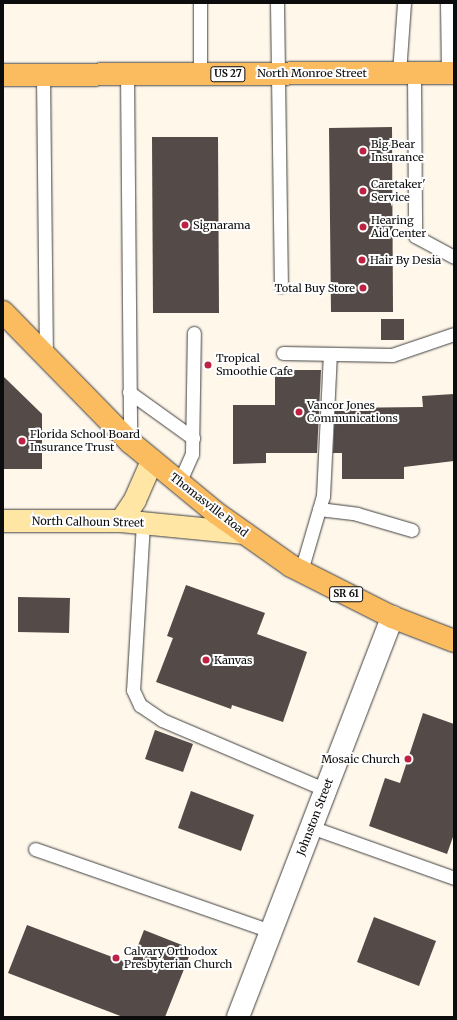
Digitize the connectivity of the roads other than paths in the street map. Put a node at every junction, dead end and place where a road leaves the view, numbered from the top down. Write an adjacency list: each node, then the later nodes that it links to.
1 (200, 3): 9 (lane)
2 (277, 3): 10 (lane)
3 (404, 3): 5 (lane)
4 (447, 3): 6 (lane)
5 (406, 73): 6 (main road, North Monroe Street / US 27); 10 (main road, North Monroe Street / US 27); 12 (lane)
6 (451, 73)
7 (43, 74): 8 (main road, North Monroe Street / US 27); 11 (main road, North Monroe Street / US 27); 19 (lane)
8 (127, 74): 9 (main road, North Monroe Street / US 27); 20 (lane)
9 (200, 74): 10 (main road, North Monroe Street / US 27)
10 (278, 74): 13 (lane)
11 (3, 75)
12 (454, 257)
13 (281, 286)
14 (3, 312): 19 (main road, Thomasville Road / SR 61)
15 (194, 333): 21 (lane)
16 (454, 334): 18 (lane)
17 (283, 353): 18 (lane)
18 (330, 354): 25 (lane)
19 (46, 355): 22 (main road, Thomasville Road / SR 61)
20 (129, 392): 21 (lane); 22 (lane)
21 (193, 438): 24 (lane)
22 (130, 442): 23 (main road, Thomasville Road / SR 61)
23 (152, 461): 24 (main road, Thomasville Road / SR 61); 27 (street)
24 (179, 483): 30 (main road, Thomasville Road / SR 61)
25 (319, 509): 29 (lane); 31 (lane)
26 (3, 521): 27 (street, North Calhoun Street)
27 (121, 521): 28 (street, North Calhoun Street)
28 (143, 523): 30 (street, North Calhoun Street); 34 (lane)
29 (412, 530)
30 (244, 533): 31 (main road, Thomasville Road / SR 61)
31 (301, 571): 32 (main road, Thomasville Road / SR 61)
32 (392, 617): 33 (main road, Thomasville Road / SR 61); 34 (street, Johnston Street)
33 (454, 641)
34 (326, 790): 35 (street, Johnston Street)
35 (311, 827): 37 (lane); 38 (street, Johnston Street)
36 (35, 849): 38 (lane)
37 (454, 878)
38 (271, 931): 39 (street, Johnston Street)
39 (238, 1017)

